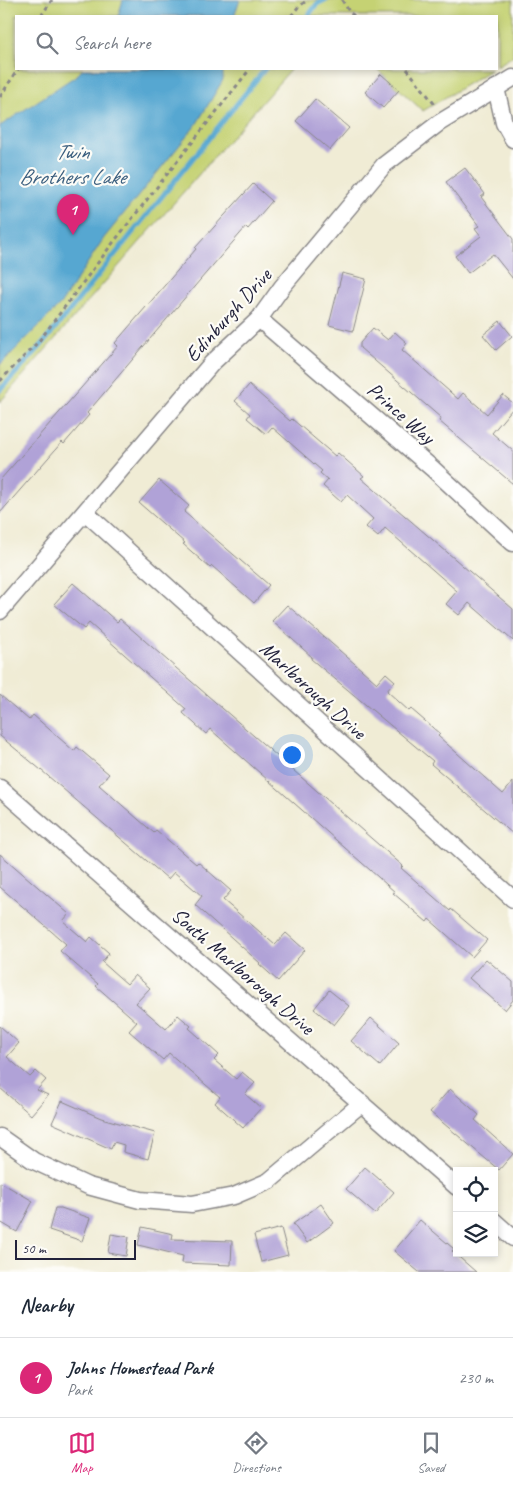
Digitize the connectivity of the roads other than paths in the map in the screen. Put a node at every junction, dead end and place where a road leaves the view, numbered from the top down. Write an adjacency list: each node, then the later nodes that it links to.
1 (513, 78): 2 (street, Edinburgh Drive)
2 (496, 88): 3 (street); 4 (street, Edinburgh Drive)
3 (513, 139)
4 (259, 319): 5 (street, Edinburgh Drive); 6 (street, Prince Way)
5 (85, 512): 7 (street, Edinburgh Drive); 9 (street, Marlborough Drive)
6 (513, 543)
7 (0, 611)
8 (0, 788): 10 (street, South Marlborough Drive)
9 (513, 899)
10 (362, 1103): 11 (street); 12 (street, South Marlborough Drive)
11 (0, 1137)
12 (453, 1184)
13 (498, 1225): 14 (street)
14 (513, 1238)

